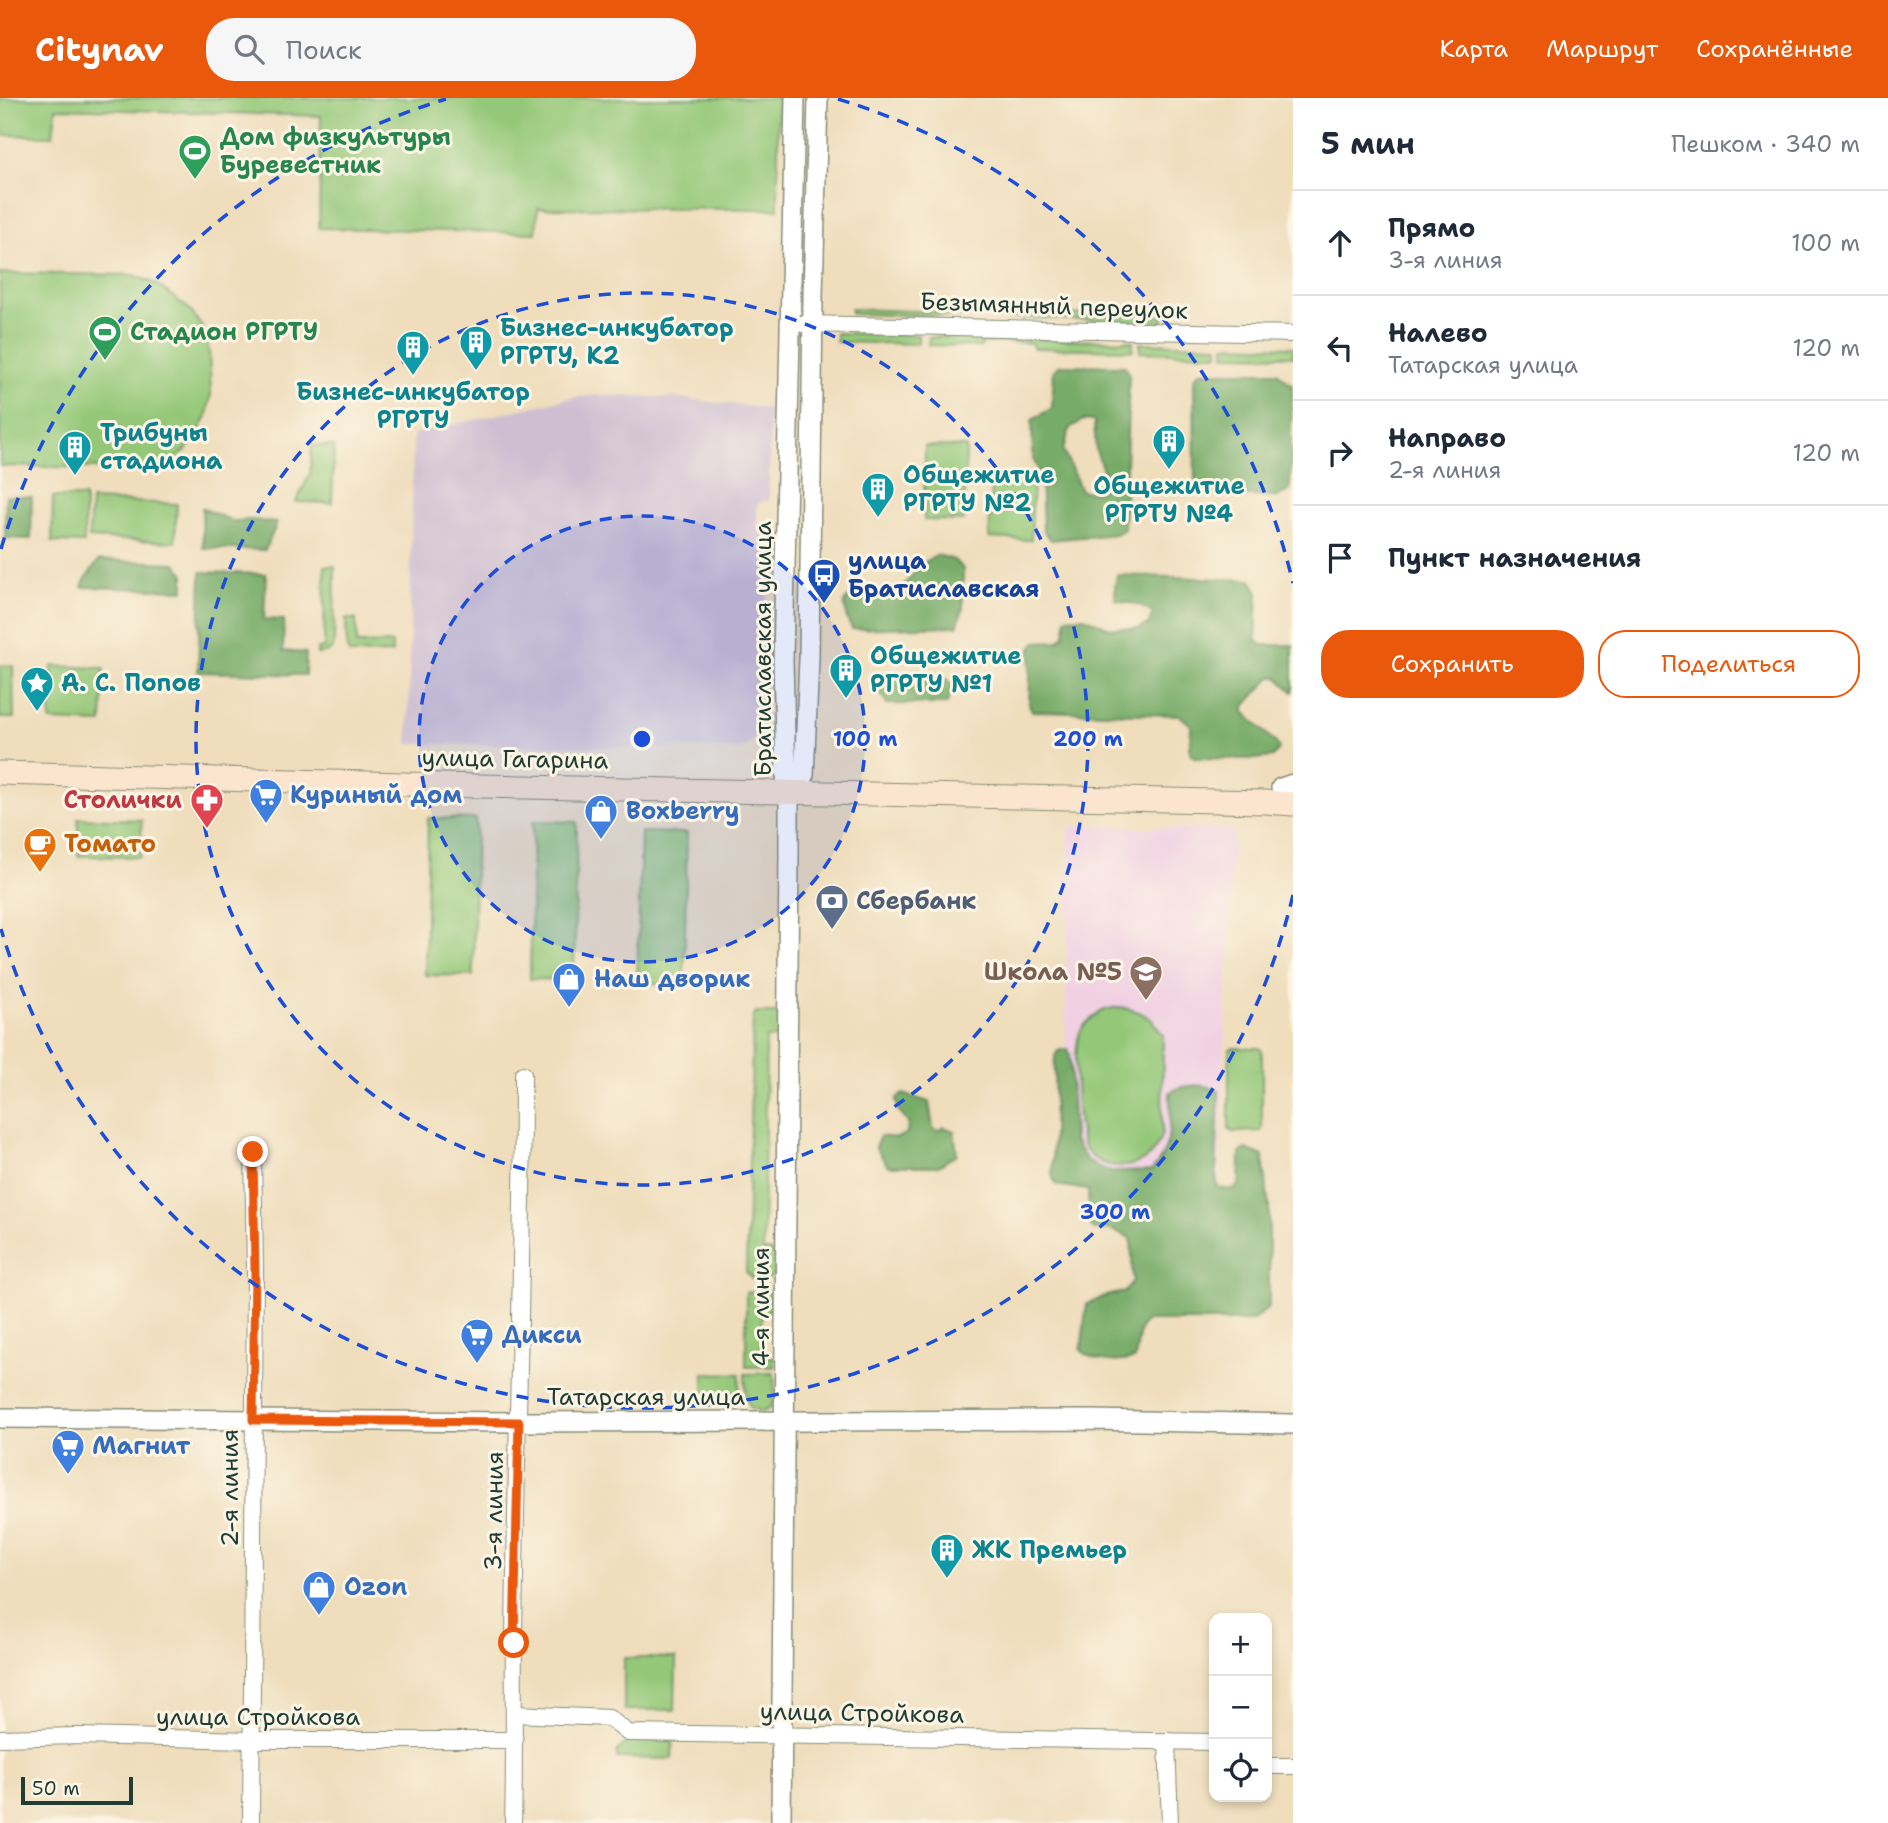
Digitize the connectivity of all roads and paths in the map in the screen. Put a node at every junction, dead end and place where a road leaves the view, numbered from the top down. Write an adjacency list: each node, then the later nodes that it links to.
1 (795, 98): 4 (street, Братиславская улица)
2 (818, 98): 3 (street, Братиславская улица)
3 (813, 323): 4 (street); 5 (street, Безымянный переулок); 9 (street, Братиславская улица)
4 (790, 324): 9 (street, Братиславская улица)
5 (1293, 334)
6 (0, 758): 8 (main road, улица Гагарина)
7 (0, 774): 8 (main road, улица Гагарина)
8 (365, 776): 9 (main road, улица Гагарина)
9 (793, 781): 10 (main road, улица Гагарина); 15 (street, 4-я линия)
10 (1290, 791)
11 (523, 1074): 16 (street, 3-я линия)
12 (253, 1152): 14 (street, 2-я линия)
13 (0, 1418): 14 (street, Татарская улица)
14 (253, 1420): 16 (street, Татарская улица); 21 (street, 2-я линия)
15 (785, 1421): 16 (street, Татарская улица); 17 (street, Татарская улица); 19 (street, 4-я линия)
16 (519, 1422): 18 (street, 3-я линия)
17 (1293, 1424)
18 (514, 1714): 19 (street, улица Стройкова); 22 (street, 3-я линия)
19 (782, 1735): 23 (street, улица Стройкова); 29 (street, 4-я линия)
20 (0, 1738): 21 (street, улица Стройкова)
21 (252, 1740): 22 (street, улица Стройкова); 27 (street, 2-я линия)
22 (515, 1740): 28 (street, 3-я линия)
23 (1167, 1741): 24 (street, улица Стройкова); 30 (street)
24 (1209, 1742)
25 (1272, 1766): 26 (street)
26 (1293, 1766)
27 (251, 1823)
28 (513, 1823)
29 (782, 1823)
30 (1170, 1823)

